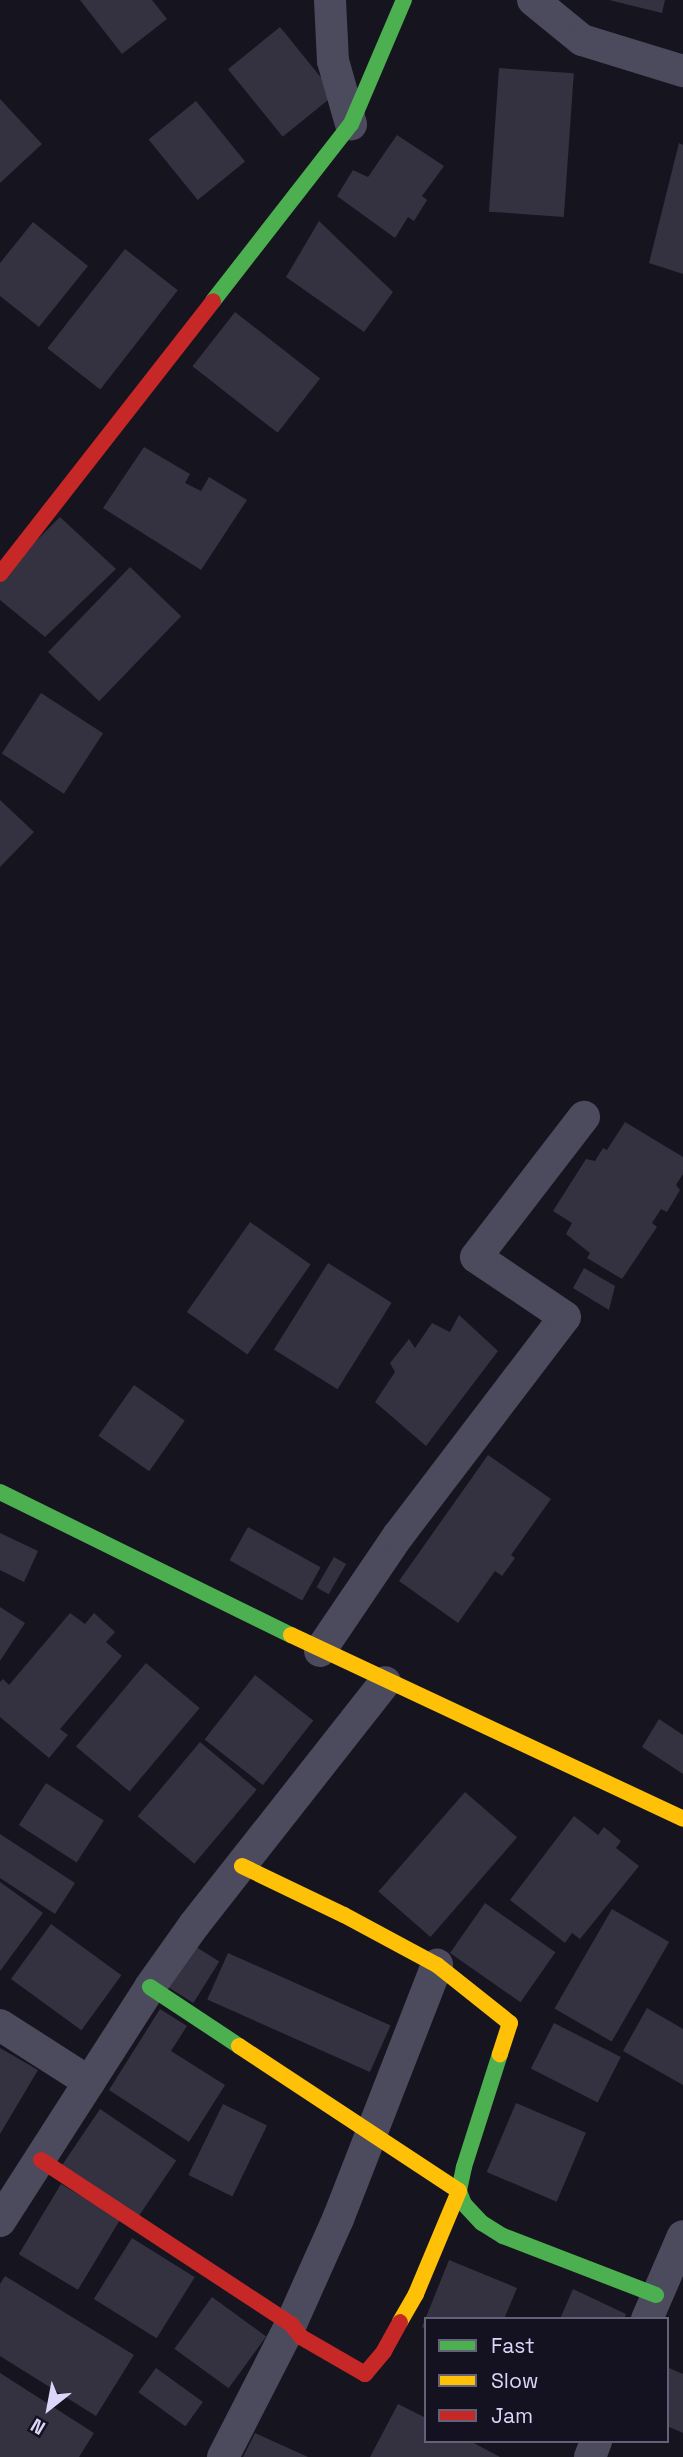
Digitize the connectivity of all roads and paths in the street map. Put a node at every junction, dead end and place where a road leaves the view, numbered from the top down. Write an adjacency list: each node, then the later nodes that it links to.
1 (330, 0): 5 (street)
2 (404, 0): 5 (street)
3 (533, 0): 4 (street)
4 (683, 71)
5 (351, 124): 6 (street)
6 (0, 574)
7 (584, 1117): 9 (street)
8 (0, 1492): 9 (street)
9 (320, 1651): 10 (street)
10 (385, 1682): 11 (street); 12 (street)
11 (683, 1819)
12 (242, 1866): 13 (street); 14 (street)
13 (437, 1965): 17 (street); 19 (street)
14 (150, 1987): 16 (street); 17 (street)
15 (0, 2025): 16 (street)
16 (89, 2082): 18 (street)
17 (370, 2132): 19 (street); 23 (street)
18 (41, 2160): 20 (street); 23 (street)
19 (459, 2191): 22 (street); 23 (street)
20 (0, 2221)
21 (683, 2235): 22 (street)
22 (651, 2307)
23 (291, 2324): 24 (street)
24 (223, 2457)

